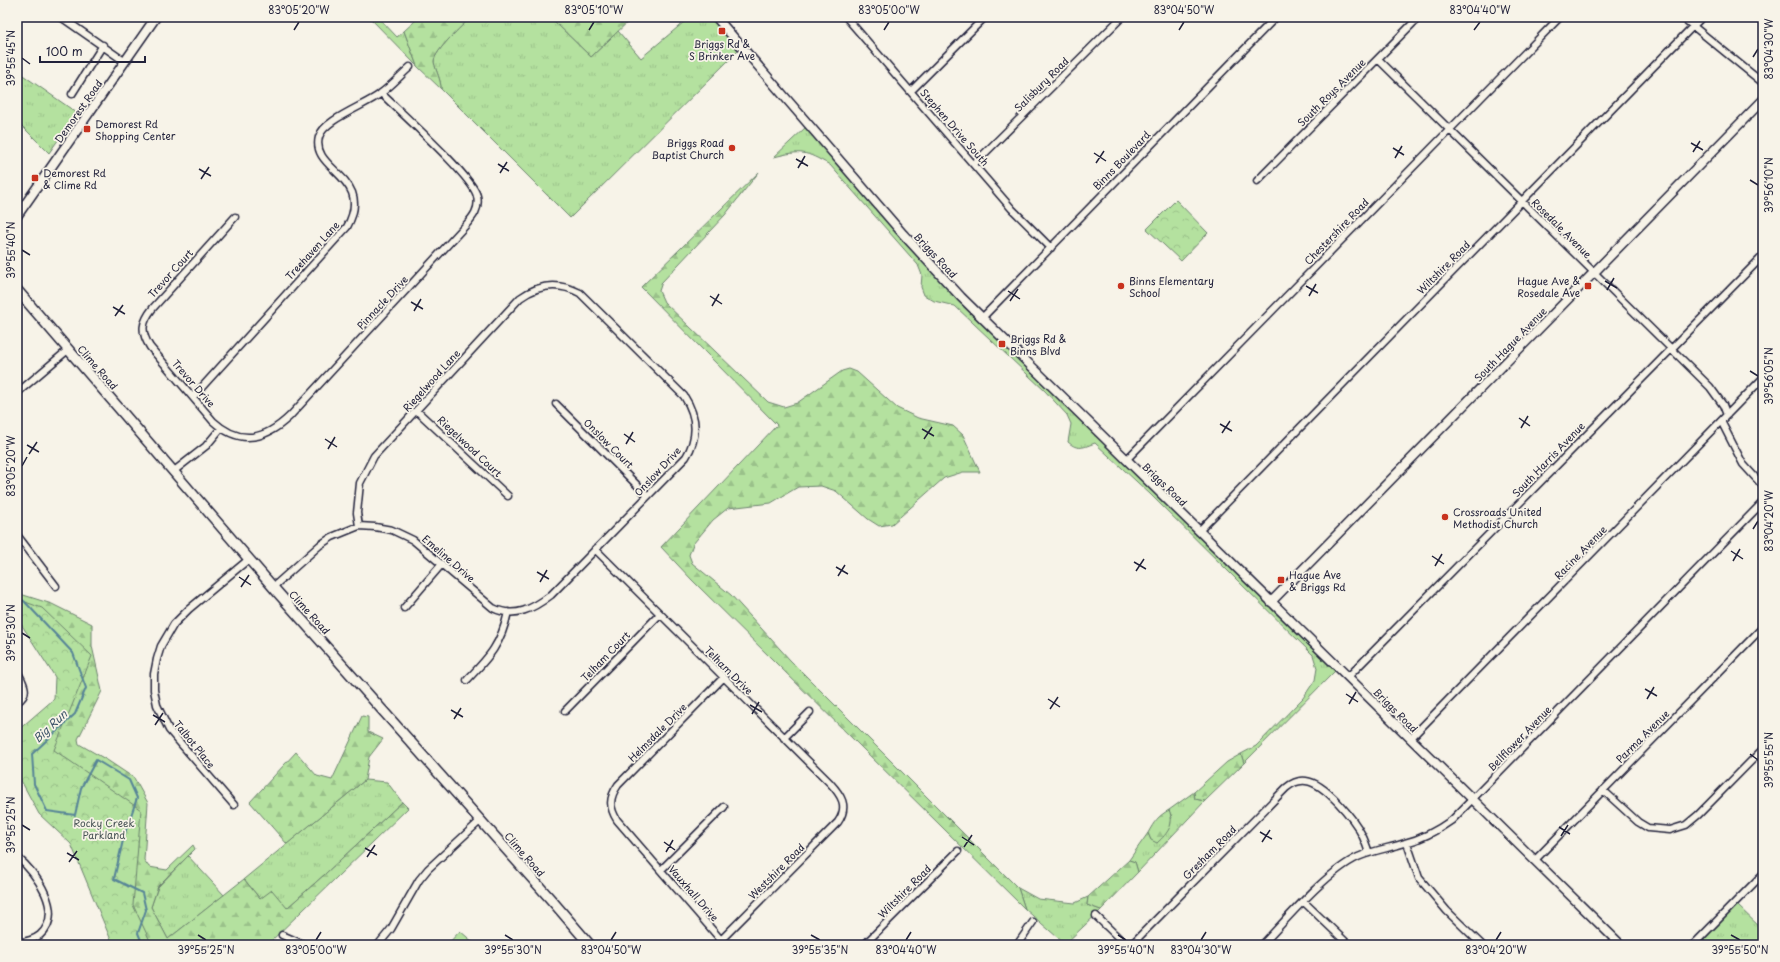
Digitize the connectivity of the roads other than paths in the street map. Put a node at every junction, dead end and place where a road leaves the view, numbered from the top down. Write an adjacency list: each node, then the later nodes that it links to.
1 (61, 17): 13 (street)
2 (156, 17): 15 (street, Demorest Road)
3 (716, 17): 33 (street, Briggs Road)
4 (846, 17): 18 (street, Stephen Drive South)
5 (985, 17): 18 (street)
6 (1122, 17): 23 (street, Salisbury Road)
7 (1276, 17): 28 (street, Binns Boulevard)
8 (1419, 17): 14 (street, South Roys Avenue)
9 (1560, 17): 22 (street, Chestershire Road)
10 (1682, 17): 12 (street)
11 (1702, 17): 12 (street, Wiltshire Road)
12 (1693, 26): 17 (street); 25 (street, Wiltshire Road)
13 (103, 45): 15 (street); 19 (street)
14 (1378, 59): 22 (street, Rosedale Avenue); 24 (street, South Roys Avenue)
15 (124, 61): 26 (street, Demorest Road)
16 (410, 67): 20 (street, Treehaven Lane)
17 (1763, 83)
18 (910, 91): 23 (street, Stephen Drive South)
19 (72, 94)
20 (381, 94): 39 (street, Treehaven Lane); 44 (street, Pinnacle Drive)
21 (1763, 100): 30 (street, South Hague Avenue)
22 (1449, 130): 25 (street, Rosedale Avenue); 45 (street, Chestershire Road)
23 (974, 164): 28 (street, Stephen Drive South)
24 (1257, 181)
25 (1521, 201): 30 (street, Rosedale Avenue); 52 (street, Wiltshire Road)
26 (17, 216)
27 (235, 217): 36 (street, Trevor Court)
28 (1051, 248): 33 (street, Binns Boulevard)
29 (1763, 256): 34 (street, South Harris Avenue)
30 (1593, 273): 34 (street, Rosedale Avenue); 59 (street, South Hague Avenue)
31 (564, 286): 41 (street, Riegelwood Lane); 49 (street, Onslow Drive)
32 (17, 290): 35 (main road, Clime Road)
33 (982, 318): 45 (street, Briggs Road)
34 (1671, 348): 42 (street, Rosedale Avenue); 65 (street, South Harris Avenue)
35 (68, 349): 38 (street); 46 (main road, Clime Road)
36 (153, 350): 39 (street, Trevor Drive)
37 (1763, 378): 42 (street, Racine Avenue)
38 (17, 393)
39 (192, 397): 44 (street, Trevor Drive)
40 (556, 404): 49 (street, Onslow Court)
41 (417, 411): 48 (street, Riegelwood Court); 51 (street, Riegelwood Lane)
42 (1727, 415): 43 (street, Racine Avenue)
43 (1721, 421): 47 (street); 72 (street, Racine Avenue)
44 (221, 428): 46 (street)
45 (1126, 460): 52 (street, Briggs Road)
46 (174, 471): 55 (main road, Clime Road)
47 (1763, 486)
48 (508, 496)
49 (648, 496): 54 (street, Onslow Drive)
50 (1763, 502): 75 (street, Bellflower Avenue)
51 (359, 526): 56 (street, Emeline Drive); 58 (street, Emeline Drive)
52 (1199, 531): 59 (street, Briggs Road)
53 (17, 535): 57 (street)
54 (595, 550): 61 (street, Onslow Drive); 62 (street, Telham Drive)
55 (249, 559): 58 (main road, Clime Road); 77 (street, Talbot Place)
56 (442, 564): 60 (street); 61 (street, Emeline Drive)
57 (56, 586)
58 (273, 587): 80 (main road, Clime Road)
59 (1271, 602): 65 (street, Briggs Road)
60 (404, 608)
61 (508, 612): 67 (street)
62 (660, 614): 66 (street, Telham Drive); 69 (street, Telham Court)
63 (1763, 627): 74 (street, Parma Avenue)
64 (17, 671): 68 (street)
65 (1348, 677): 72 (street, Briggs Road)
66 (723, 678): 71 (street, Telham Drive); 76 (street, Helmsdale Drive)
67 (467, 680)
68 (17, 702)
69 (565, 711)
70 (810, 712): 71 (street)
71 (784, 738): 79 (street, Telham Drive)
72 (1411, 738): 75 (street, Briggs Road)
73 (1763, 749): 74 (street)
74 (1603, 790): 85 (street, Parma Avenue)
75 (1472, 799): 81 (street, Bellflower Avenue); 85 (street, Briggs Road)
76 (610, 802): 86 (street, Vauxhall Drive)
77 (234, 805)
78 (724, 807): 86 (street)
79 (844, 808): 92 (street, Westshire Road)
80 (481, 820): 95 (street); 96 (main road, Clime Road)
81 (1407, 843): 83 (street, Bellflower Avenue); 104 (street)
82 (958, 851): 98 (street, Wiltshire Road)
83 (1369, 852): 88 (street, Bellflower Avenue); 101 (street, Gresham Road)
84 (17, 857): 93 (street)
85 (1535, 860): 105 (street, Briggs Road)
86 (661, 870): 92 (street, Vauxhall Drive)
87 (1763, 874): 106 (street)
88 (1304, 902): 102 (street, Bellflower Avenue); 103 (street)
89 (1096, 916): 100 (street)
90 (1033, 922): 99 (street)
91 (282, 935): 94 (street)
92 (721, 940): 97 (street, Westshire Road)
93 (17, 943)
94 (305, 945)
95 (378, 945)
96 (590, 945)
97 (716, 945)
98 (864, 945)
99 (1016, 945)
100 (1126, 945)
101 (1131, 945)
102 (1262, 945)
103 (1348, 945)
104 (1482, 945)
105 (1621, 945)
106 (1693, 945)

